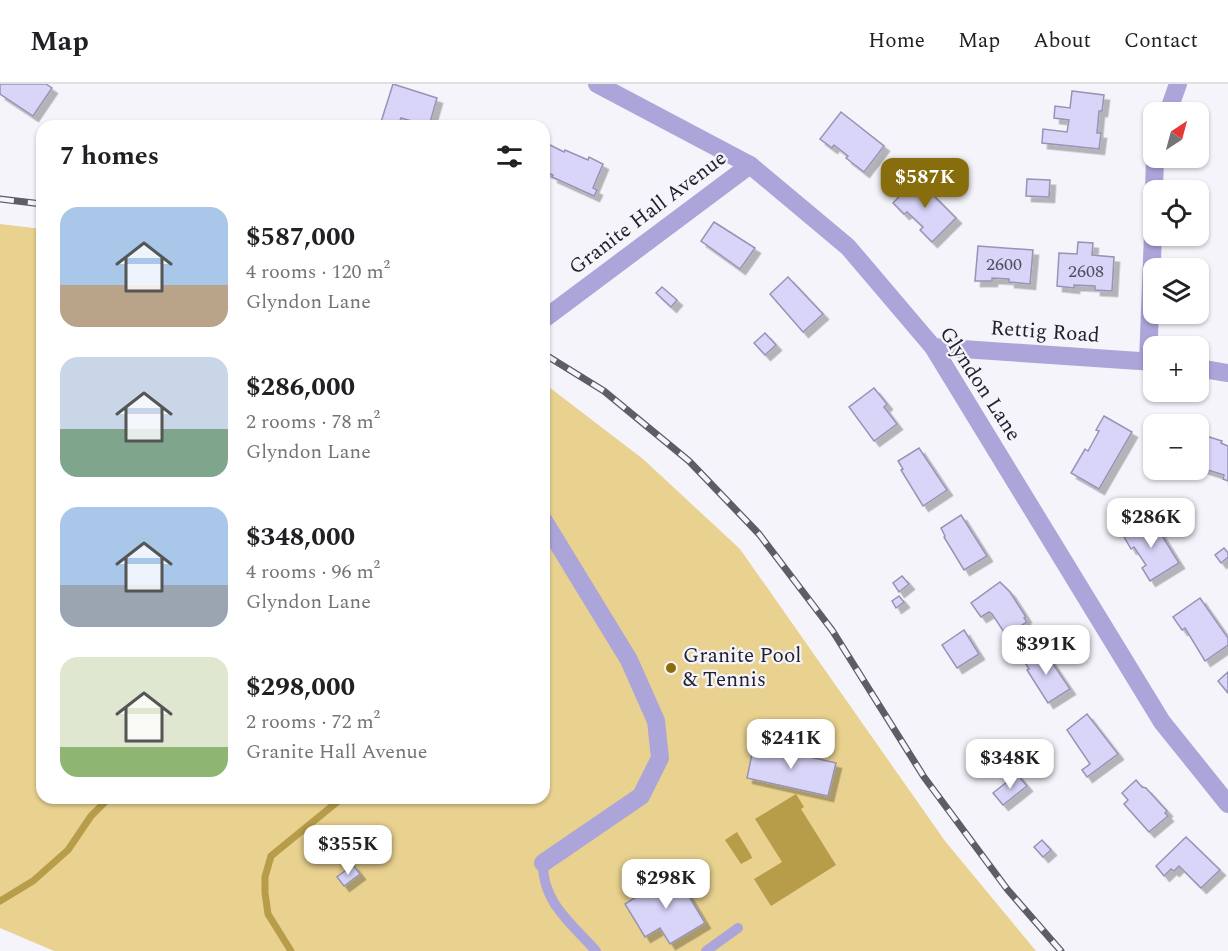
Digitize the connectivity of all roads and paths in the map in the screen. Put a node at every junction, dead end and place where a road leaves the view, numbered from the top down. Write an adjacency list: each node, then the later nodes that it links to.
1 (597, 84): 4 (street, Glyndon Lane)
2 (1178, 84): 3 (street)
3 (1172, 102)
4 (750, 165): 6 (street, Granite Hall Avenue); 8 (street, Glyndon Lane)
5 (1153, 246): 7 (street)
6 (550, 315)
7 (1151, 336)
8 (933, 347): 9 (street, Rettig Road); 13 (street, Glyndon Lane)
9 (1143, 360)
10 (1209, 370): 11 (street)
11 (1228, 373)
12 (550, 531): 14 (street)
13 (1228, 804)
14 (543, 863): 16 (lane)
15 (738, 928): 17 (lane)
16 (596, 951)
17 (706, 951)

